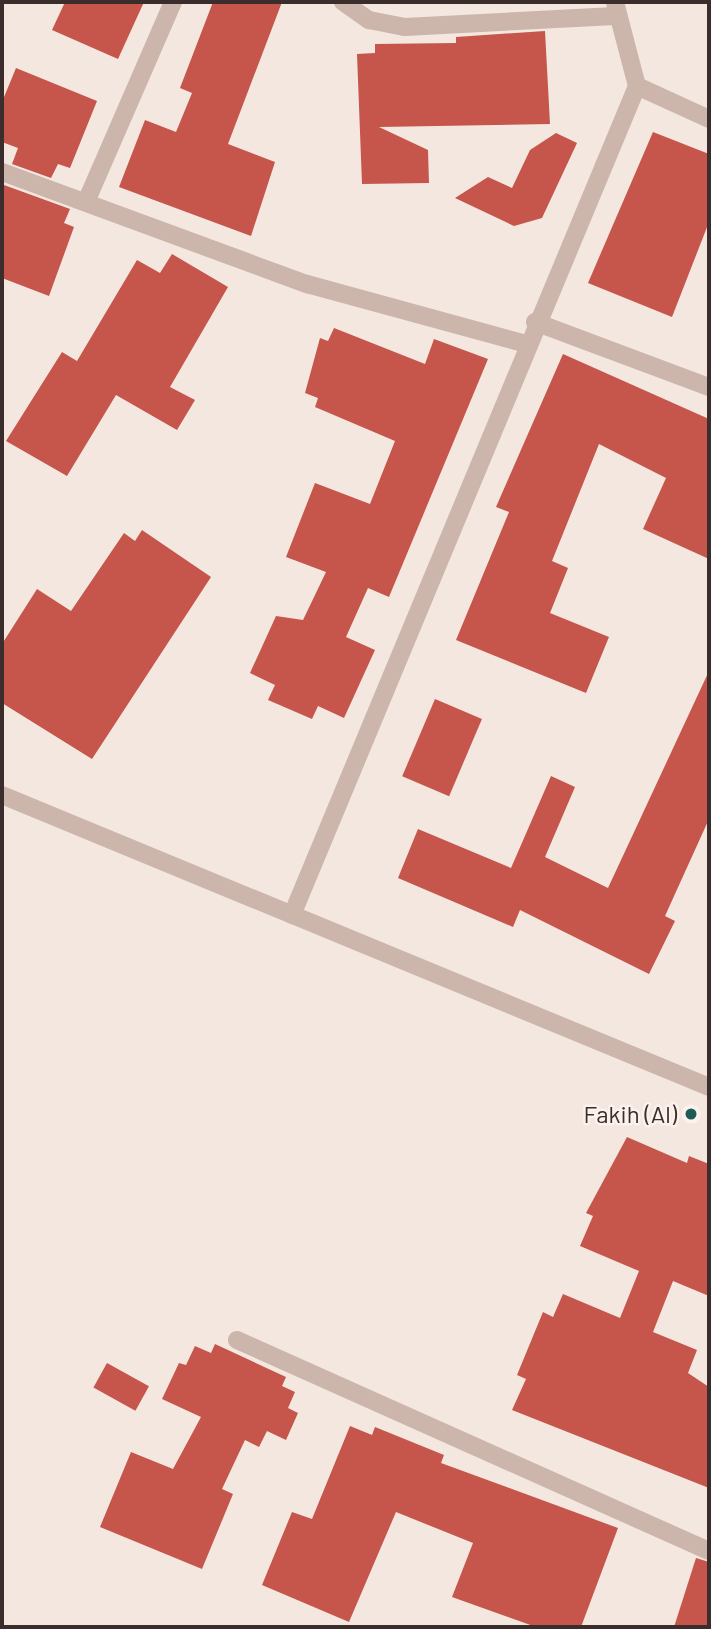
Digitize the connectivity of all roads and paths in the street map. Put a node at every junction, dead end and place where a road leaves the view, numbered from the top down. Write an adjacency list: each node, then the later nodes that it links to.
1 (173, 2): 7 (street)
2 (343, 2): 3 (street)
3 (615, 9): 4 (street)
4 (637, 86): 5 (street); 8 (street)
5 (709, 119)
6 (2, 172): 7 (street)
7 (86, 202): 9 (street)
8 (535, 322): 9 (street); 10 (street)
9 (527, 344): 12 (street)
10 (709, 387)
11 (2, 795): 12 (street)
12 (292, 915): 13 (street)
13 (709, 1087)
14 (237, 1340): 15 (street)
15 (709, 1551)

